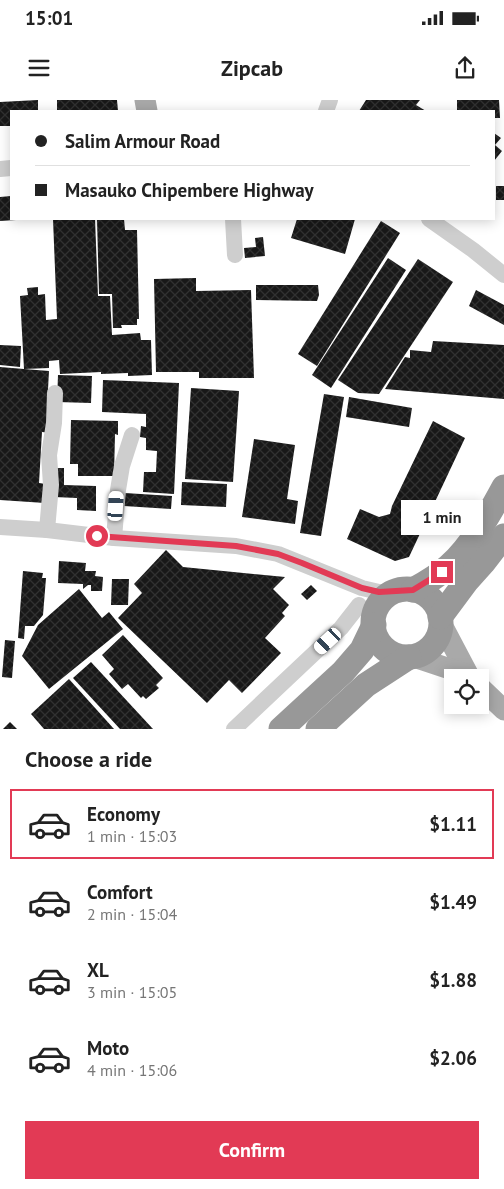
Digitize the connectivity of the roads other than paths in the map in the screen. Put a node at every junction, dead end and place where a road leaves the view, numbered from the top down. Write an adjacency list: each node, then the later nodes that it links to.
1 (233, 220): 3 (street)
2 (430, 220): 4 (street)
3 (235, 255)
4 (504, 275)
5 (55, 393): 9 (street)
6 (132, 435): 11 (street)
7 (504, 487): 13 (highway)
8 (0, 527): 9 (street)
9 (48, 530): 11 (street)
10 (504, 536): 15 (highway)
11 (114, 538): 12 (street)
12 (330, 575): 13 (street); 14 (street)
13 (404, 591): 14 (highway); 15 (highway)
14 (369, 617): 16 (highway); 21 (street); 22 (highway)
15 (441, 620): 16 (highway); 18 (main road)
16 (411, 657): 17 (main road); 23 (highway)
17 (444, 669)
18 (467, 669)
19 (489, 695): 20 (main road)
20 (504, 710)
21 (234, 729)
22 (281, 729)
23 (318, 729)

